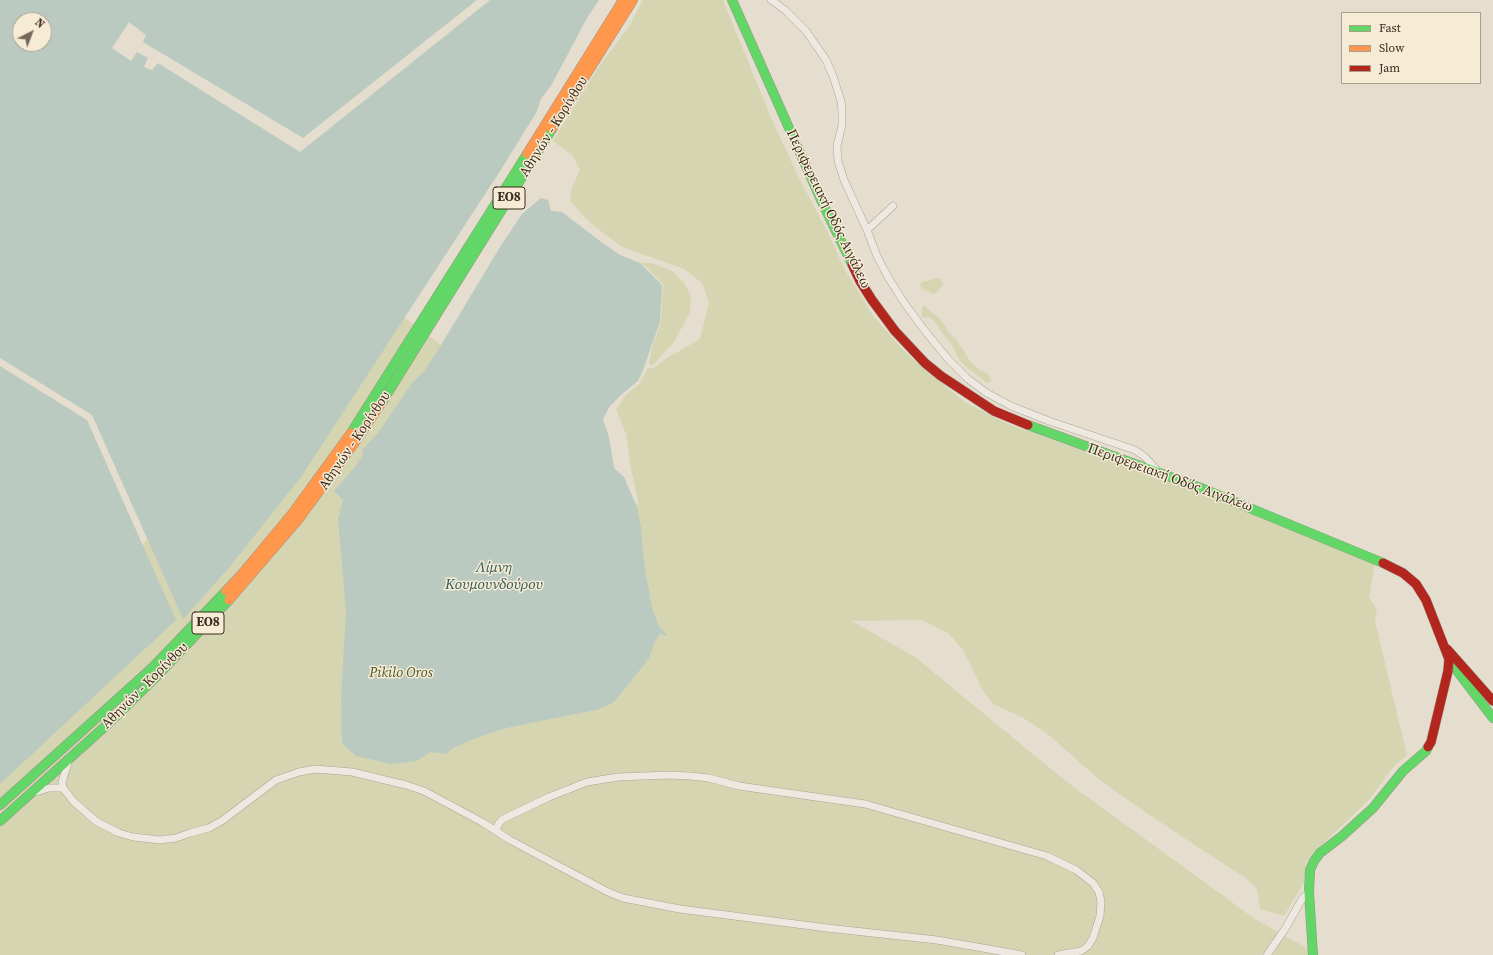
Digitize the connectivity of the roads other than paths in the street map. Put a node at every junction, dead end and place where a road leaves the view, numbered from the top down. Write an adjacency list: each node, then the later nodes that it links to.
1 (623, 0): 15 (main road, Αθηνών - Κορίνθου / ΕΟ8)
2 (633, 0): 12 (main road, Αθηνών - Κορίνθου / ΕΟ8)
3 (732, 0): 7 (main road, Περιφερειακή Οδός Αιγάλεω)
4 (771, 0): 6 (street)
5 (893, 206): 6 (street)
6 (867, 230): 7 (street)
7 (1162, 474): 8 (main road, Περιφερειακή Οδός Αιγάλεω)
8 (1445, 647): 9 (main road); 18 (main road, Περιφερειακή Οδός Αιγάλεω)
9 (1458, 662): 10 (main road); 11 (main road)
10 (1493, 701)
11 (1493, 718)
12 (76, 752): 13 (street); 14 (main road, Αθηνών - Κορίνθου / ΕΟ8)
13 (63, 788): 14 (street); 17 (street)
14 (23, 800): 16 (main road, Αθηνών - Κορίνθου / ΕΟ8)
15 (0, 805)
16 (0, 821)
17 (496, 830): 20 (street); 21 (street)
18 (1309, 892): 19 (main road, Περιφερειακή Οδός Αιγάλεω); 22 (street)
19 (1313, 942): 23 (main road, Περιφερειακή Οδός Αιγάλεω); 24 (main road, Περιφερειακή Οδός Αιγάλεω)
20 (1022, 955)
21 (1058, 955)
22 (1267, 955)
23 (1313, 955)
24 (1316, 955)

